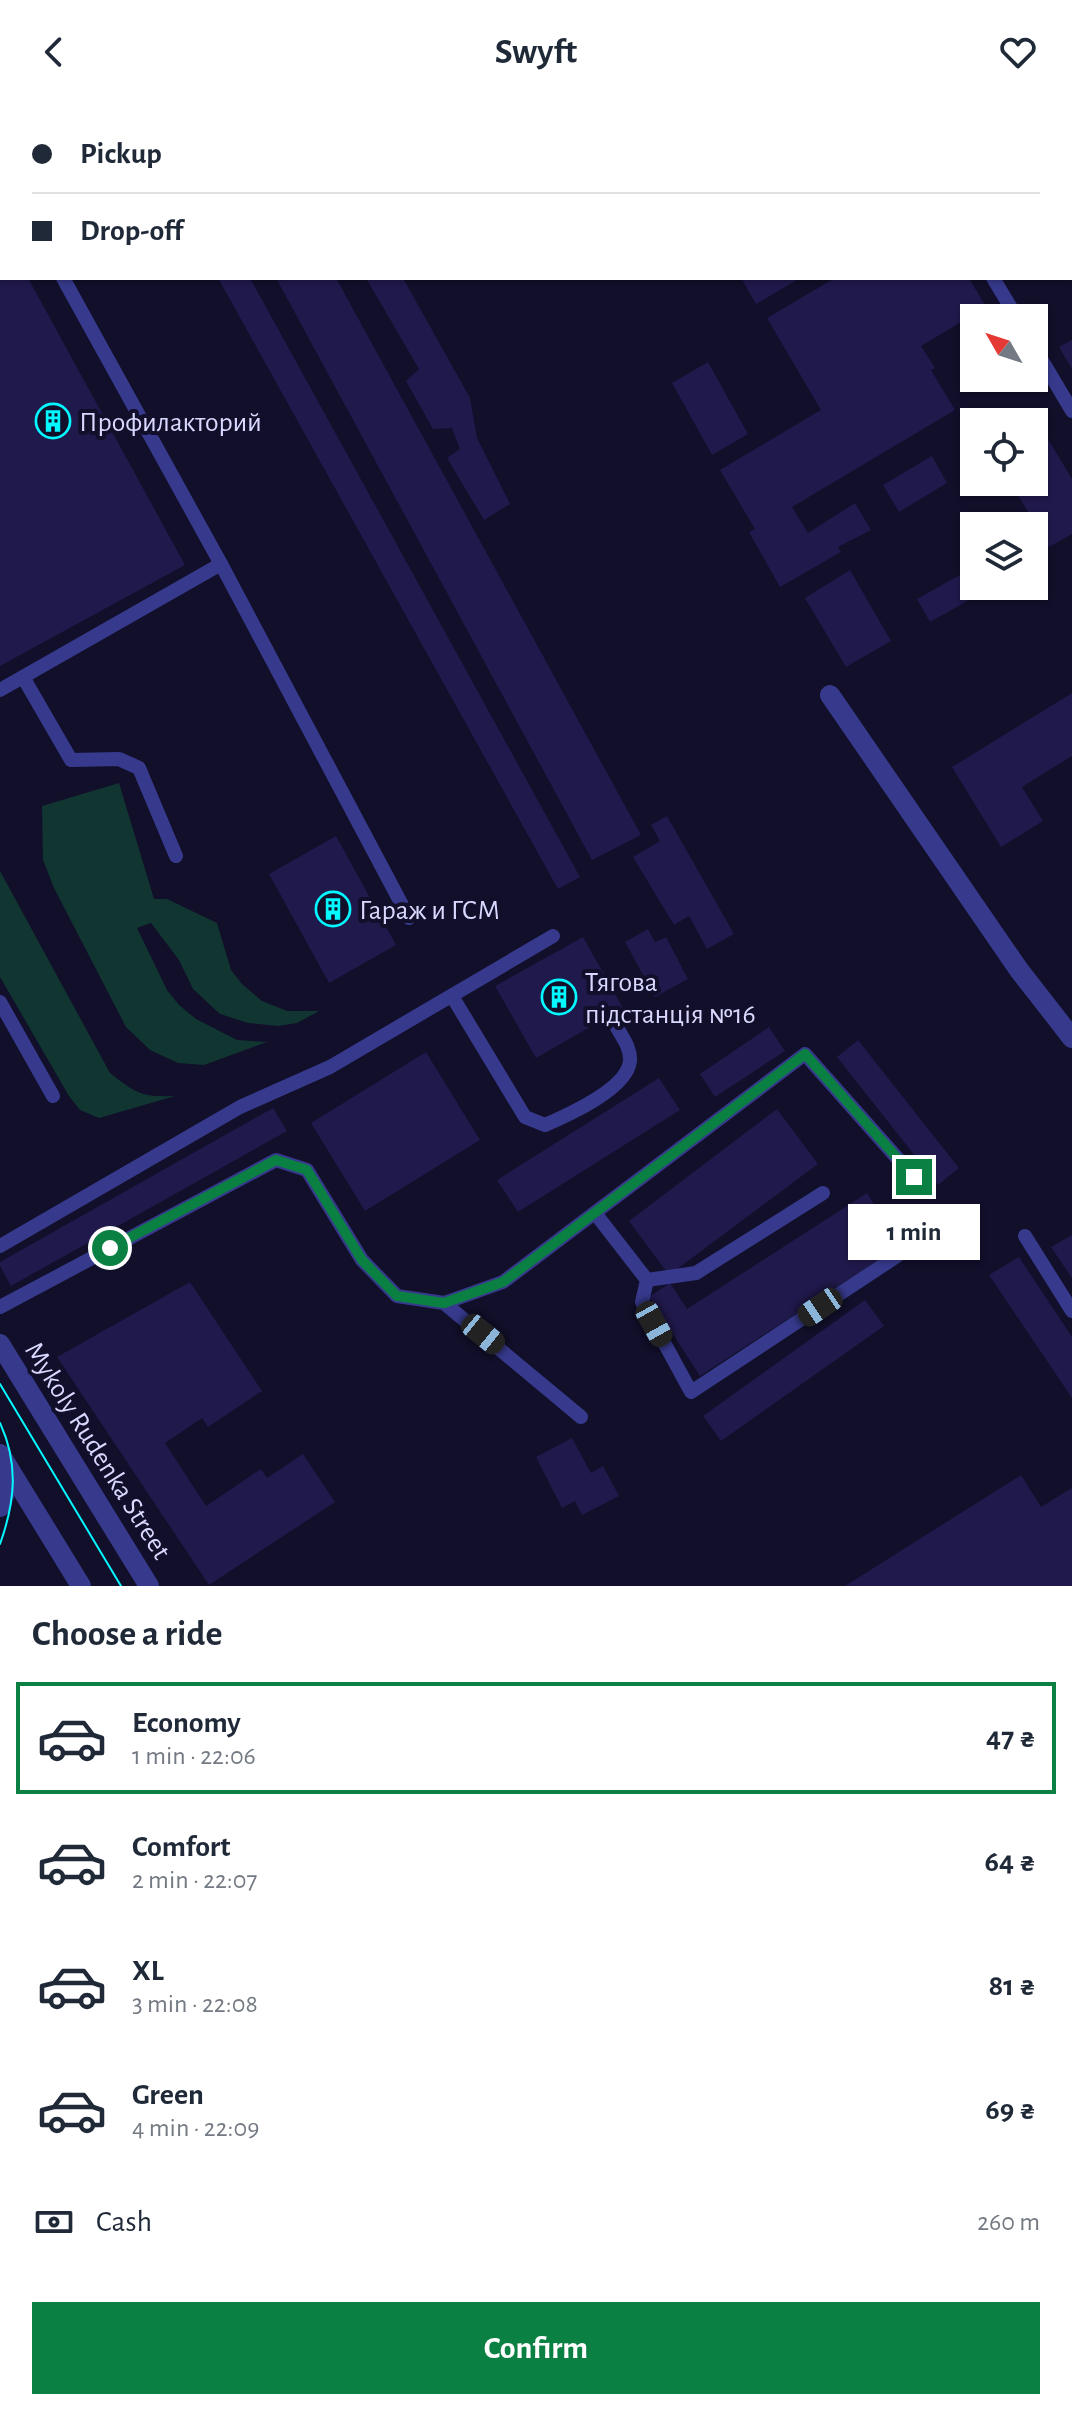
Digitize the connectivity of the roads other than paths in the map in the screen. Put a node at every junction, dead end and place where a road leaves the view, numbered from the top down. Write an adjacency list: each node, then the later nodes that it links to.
1 (64, 280): 6 (lane)
2 (994, 280): 3 (lane)
3 (1009, 304)
4 (1048, 371): 5 (lane)
5 (1072, 411)
6 (221, 564): 7 (lane); 11 (lane)
7 (23, 677): 8 (lane); 10 (lane)
8 (0, 690)
9 (830, 695): 16 (street)
10 (176, 856)
11 (409, 918)
12 (553, 936): 13 (lane)
13 (452, 996): 15 (lane); 22 (lane)
14 (0, 1002): 17 (lane)
15 (616, 1026)
16 (1072, 1038)
17 (53, 1096)
18 (914, 1177): 20 (lane)
19 (823, 1193): 24 (lane)
20 (595, 1213): 24 (lane); 25 (lane)
21 (1025, 1236): 27 (lane)
22 (0, 1246)
23 (897, 1256): 24 (lane)
24 (647, 1280)
25 (444, 1303): 26 (lane); 29 (lane)
26 (0, 1307)
27 (1072, 1311)
28 (0, 1344): 33 (street, Mykoly Rudenka Street)
29 (581, 1417)
30 (2, 1457): 31 (street); 32 (street)
31 (0, 1507)
32 (81, 1586)
33 (149, 1586)

